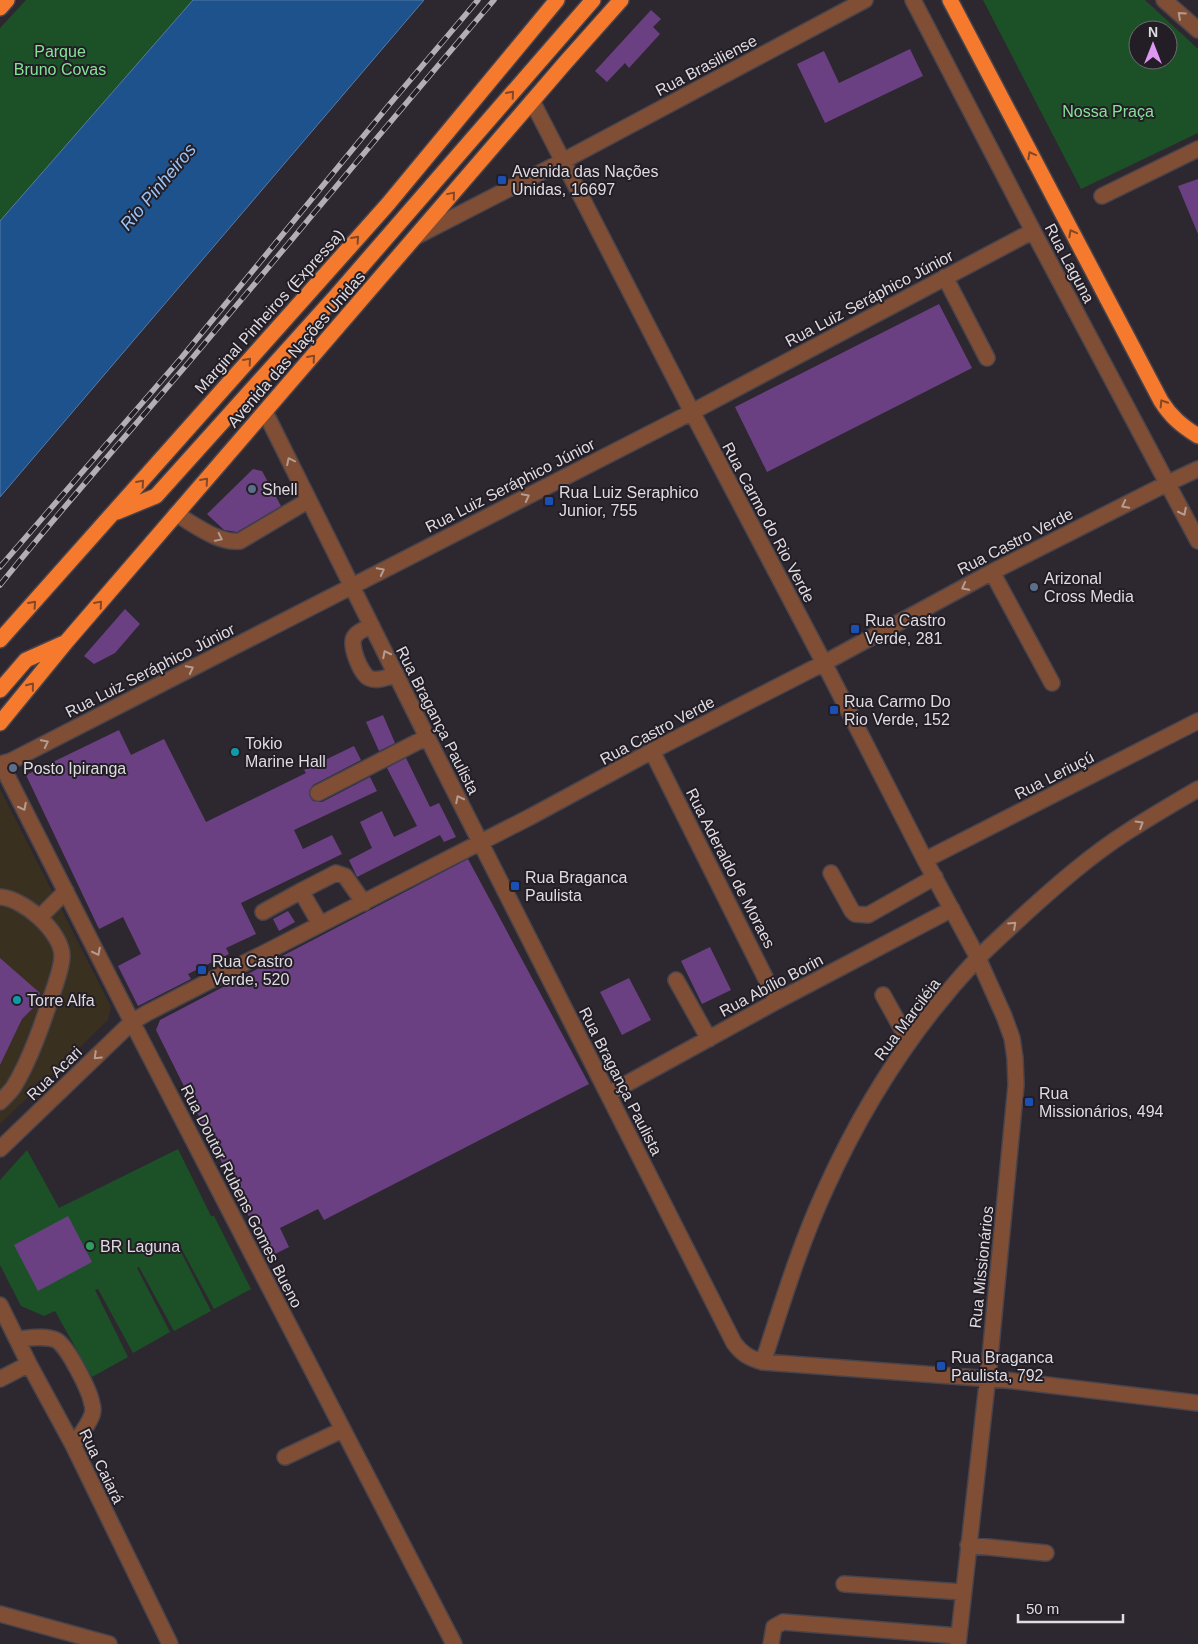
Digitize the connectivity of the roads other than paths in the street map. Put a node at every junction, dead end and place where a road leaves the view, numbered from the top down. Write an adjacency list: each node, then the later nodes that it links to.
1 (7, 0): 9 (highway)
2 (557, 0): 25 (highway, Marginal Pinheiros (Expressa), one-way to 2)
3 (593, 0): 25 (highway, one-way to 3)
4 (621, 0): 11 (highway, Avenida das Nações Unidas)
5 (865, 0): 13 (street, Rua Brasiliense)
6 (914, 0): 15 (street, Rua Laguna)
7 (950, 0): 21 (highway, one-way to 7)
8 (1164, 0): 10 (street, one-way to 8)
9 (0, 8)
10 (1198, 30)
11 (532, 101): 13 (street, Rua Carmo do Rio Verde); 16 (highway, Avenida das Nações Unidas, one-way to 11)
12 (1198, 149): 14 (street)
13 (563, 160): 16 (street, Rua Brasiliense); 20 (street, Rua Carmo do Rio Verde)
14 (1102, 196)
15 (1033, 231): 17 (street, Rua Luiz Seráphico Júnior); 23 (street, Rua Laguna)
16 (417, 236): 19 (highway, Avenida das Nações Unidas, one-way to 16)
17 (945, 277): 18 (street); 20 (street, Rua Luiz Seráphico Júnior)
18 (987, 358)
19 (265, 412): 24 (street, Rua Bragança Paulista, one-way to 19); 26 (highway, Avenida das Nações Unidas, one-way to 19)
20 (692, 412): 29 (street, Rua Luiz Seráphico Júnior, one-way to 20); 33 (street, Rua Carmo do Rio Verde)
21 (1198, 436)
22 (1198, 469): 23 (street, Rua Castro Verde)
23 (1168, 483): 27 (street, Rua Laguna, one-way to 27); 28 (street, Rua Castro Verde, one-way to 28)
24 (310, 500): 26 (street, one-way to 24); 29 (street, Rua Bragança Paulista)
25 (114, 513): 31 (highway, Marginal Pinheiros (Expressa), one-way to 25)
26 (176, 514): 32 (highway, Avenida das Nações Unidas, one-way to 26)
27 (1198, 541)
28 (992, 572): 33 (street, Rua Castro Verde, one-way to 33); 35 (street)
29 (352, 586): 30 (street, Rua Bragança Paulista); 41 (street, Rua Luiz Seráphico Júnior, one-way to 29)
30 (372, 626): 34 (street, Rua Bragança Paulista, one-way to 30); 34 (street)
31 (0, 640)
32 (67, 641): 36 (highway); 38 (highway, Avenida das Nações Unidas, one-way to 32)
33 (824, 663): 40 (street, Rua Castro Verde); 45 (street, Rua Carmo do Rio Verde)
34 (396, 674): 39 (street, Rua Bragança Paulista)
35 (1052, 683)
36 (0, 690)
37 (1198, 721): 45 (street, Rua Leriuçú)
38 (0, 723)
39 (427, 737): 43 (street); 44 (street, Rua Bragança Paulista, one-way to 39)
40 (652, 751): 44 (street, Rua Castro Verde); 59 (street, Rua Aderaldo de Moraes)
41 (0, 764): 48 (street, Rua Doutor Rubens Gomes Bueno, one-way to 48)
42 (1198, 789): 56 (street, Rua Marciléia, one-way to 42)
43 (318, 793)
44 (481, 843): 51 (street, Rua Castro Verde); 63 (street, Rua Bragança Paulista)
45 (925, 860): 47 (street, Rua Carmo do Rio Verde)
46 (831, 874): 47 (street)
47 (934, 877): 52 (street, Rua Carmo do Rio Verde)
48 (66, 891): 54 (street); 60 (street, Rua Doutor Rubens Gomes Bueno, one-way to 60)
49 (301, 891): 51 (street); 53 (street); 55 (street)
50 (0, 896): 54 (street)
51 (364, 903): 55 (street, Rua Castro Verde)
52 (952, 909): 56 (street, Rua Carmo do Rio Verde); 59 (street, Rua Abílio Borin)
53 (264, 912)
54 (40, 917): 64 (street)
55 (320, 924): 60 (street, Rua Castro Verde)
56 (978, 958): 62 (street, Rua Marciléia); 71 (street, Rua Missionários)
57 (676, 980): 61 (street)
58 (883, 995): 62 (street)
59 (777, 1001): 61 (street, Rua Abílio Borin)
60 (132, 1022): 65 (street, Rua Acari, one-way to 65); 73 (street, Rua Doutor Rubens Gomes Bueno)
61 (709, 1039): 63 (street, Rua Abílio Borin)
62 (909, 1042): 68 (street, Rua Marciléia)
63 (608, 1094): 68 (street, Rua Bragança Paulista)
64 (0, 1102)
65 (0, 1149)
66 (0, 1305): 67 (street, Rua Caiará)
67 (17, 1339): 69 (street, Rua Caiará); 74 (street)
68 (762, 1362): 71 (street, Rua Bragança Paulista)
69 (29, 1364): 70 (street); 74 (street, Rua Caiará)
70 (0, 1379)
71 (987, 1379): 72 (street, Rua Bragança Paulista); 76 (street, Rua Missionários)
72 (1198, 1402)
73 (342, 1430): 75 (street); 83 (street, Rua Doutor Rubens Gomes Bueno)
74 (73, 1445): 85 (street, Rua Caiará)
75 (285, 1457)
76 (968, 1546): 77 (street); 79 (street, Rua Missionários)
77 (1046, 1553)
78 (844, 1584): 79 (street)
79 (963, 1592): 82 (street, Rua Missionários)
80 (0, 1614): 84 (street)
81 (922, 1639): 82 (street); 86 (street)
82 (958, 1640)
83 (447, 1642)
84 (109, 1644)
85 (170, 1644)
86 (771, 1644)

